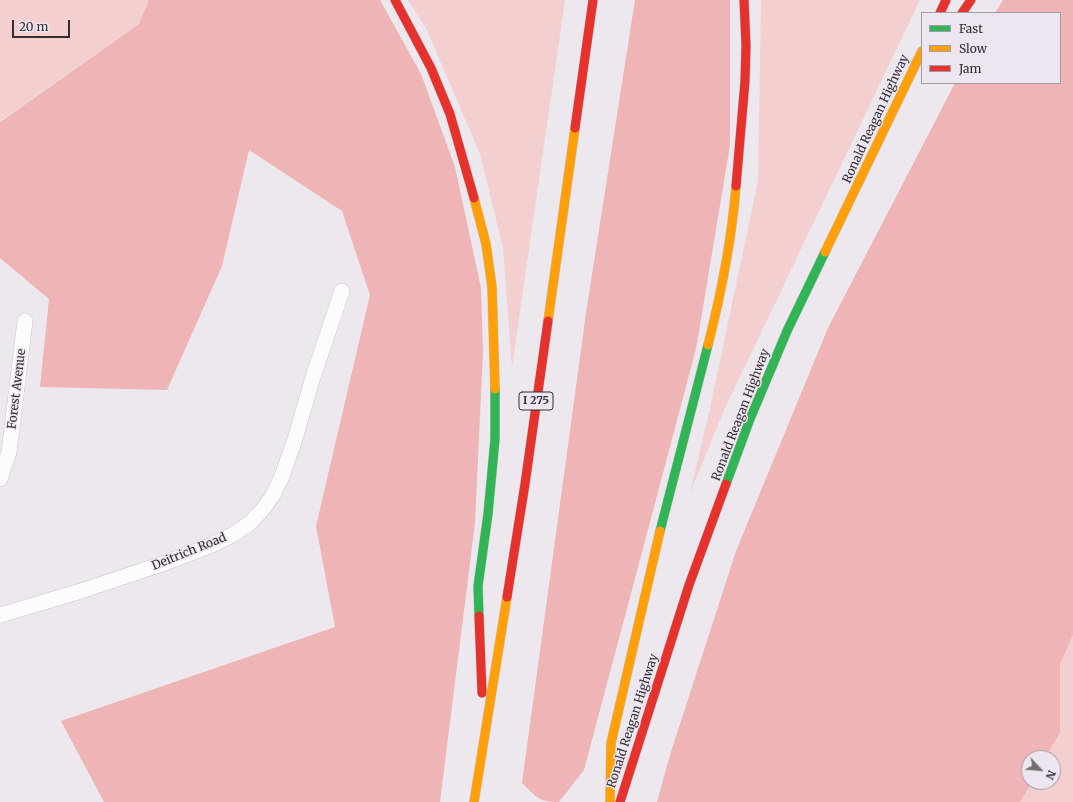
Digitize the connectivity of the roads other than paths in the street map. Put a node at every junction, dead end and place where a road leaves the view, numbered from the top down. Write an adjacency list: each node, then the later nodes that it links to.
1 (394, 0): 15 (highway)
2 (593, 0): 15 (highway, I 275)
3 (744, 0): 17 (highway)
4 (946, 0): 6 (highway)
5 (971, 0): 7 (highway)
6 (940, 12)
7 (963, 12)
8 (921, 53): 10 (highway, Ronald Reagan Highway)
9 (921, 69): 10 (highway)
10 (899, 100): 18 (highway, Ronald Reagan Highway)
11 (342, 291): 14 (street, Deitrich Road)
12 (25, 321): 13 (street, Forest Avenue)
13 (0, 479)
14 (0, 616)
15 (483, 741): 16 (highway, I 275)
16 (474, 802)
17 (610, 802)
18 (620, 802)

